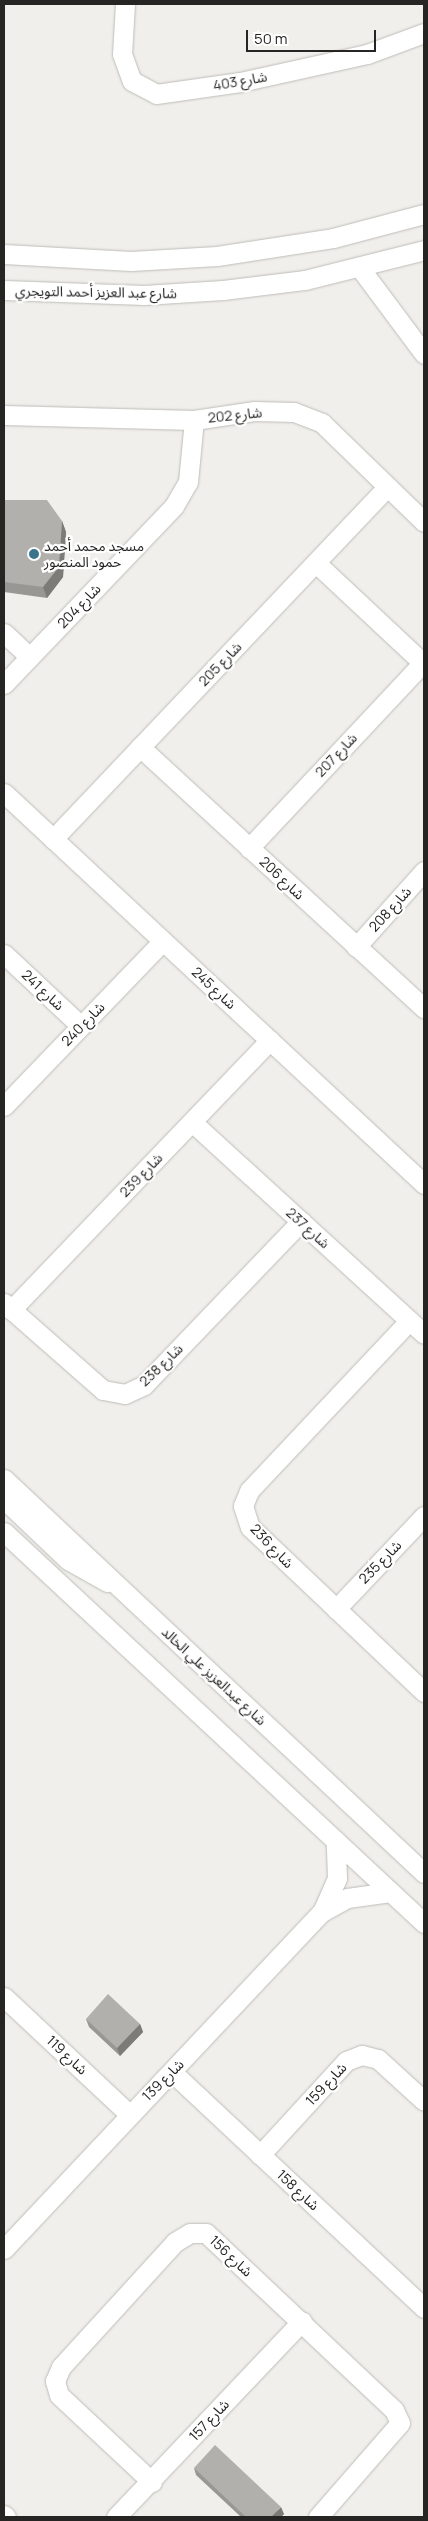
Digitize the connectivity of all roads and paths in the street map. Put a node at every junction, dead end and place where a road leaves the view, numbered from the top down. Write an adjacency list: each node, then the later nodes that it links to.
1 (125, 4): 2 (street, شارع 403)
2 (424, 33)
3 (424, 214): 5 (street)
4 (424, 250): 6 (street, شارع عبد العزيز أحمد التويجري)
5 (4, 254)
6 (360, 268): 7 (street, شارع عبد العزيز أحمد التويجري); 8 (street)
7 (4, 290)
8 (424, 354)
9 (4, 415): 10 (street, شارع 202)
10 (194, 420): 11 (street, شارع 202); 15 (street, شارع 204)
11 (386, 488): 12 (street, شارع 202); 13 (street, شارع 205)
12 (424, 522)
13 (316, 563): 16 (street); 18 (street, شارع 205)
14 (4, 633): 15 (street)
15 (30, 657): 17 (street, شارع 204)
16 (424, 663): 21 (street, شارع 207)
17 (4, 684)
18 (140, 747): 20 (street, شارع 205); 21 (street, شارع 206)
19 (4, 793): 20 (street, شارع 245)
20 (53, 839): 23 (street, شارع 245)
21 (249, 848): 24 (street, شارع 206)
22 (424, 871): 24 (street, شارع 208)
23 (163, 941): 27 (street, شارع 240); 28 (street, شارع 245)
24 (356, 948): 26 (street, شارع 206)
25 (4, 954): 27 (street, شارع 241)
26 (424, 1008)
27 (81, 1026): 29 (street, شارع 240)
28 (270, 1040): 30 (street, شارع 239); 31 (street, شارع 245)
29 (4, 1106)
30 (192, 1122): 32 (street, شارع 237); 33 (street, شارع 239)
31 (424, 1184)
32 (301, 1221): 33 (street, شارع 238); 34 (street, شارع 237)
33 (7, 1306)
34 (409, 1321): 35 (street, شارع 237); 41 (street, شارع 236)
35 (424, 1334)
36 (4, 1478): 40 (street, شارع عبدالعزيز علي الخالد)
37 (4, 1499): 40 (street)
38 (424, 1516): 41 (street, شارع 235)
39 (4, 1532): 43 (street)
40 (118, 1585): 44 (street, شارع عبدالعزيز علي الخالد)
41 (336, 1608): 42 (street, شارع 236)
42 (424, 1692)
43 (336, 1841): 45 (street); 46 (street, شارع 139)
44 (424, 1873)
45 (391, 1892): 46 (street, شارع 139); 47 (street)
46 (322, 1912): 49 (street, شارع 139)
47 (424, 1923)
48 (4, 1997): 51 (street, شارع 119)
49 (172, 2072): 51 (street, شارع 139); 52 (street, شارع 158)
50 (424, 2101): 52 (street, شارع 159)
51 (129, 2114): 53 (street, شارع 139)
52 (260, 2155): 54 (street, شارع 158)
53 (4, 2249)
54 (424, 2308)
55 (302, 2321): 56 (street, شارع 157); 56 (street, شارع 156); 58 (street, شارع 156)
56 (152, 2482): 57 (street, شارع 157)
57 (116, 2517)
58 (318, 2517)

